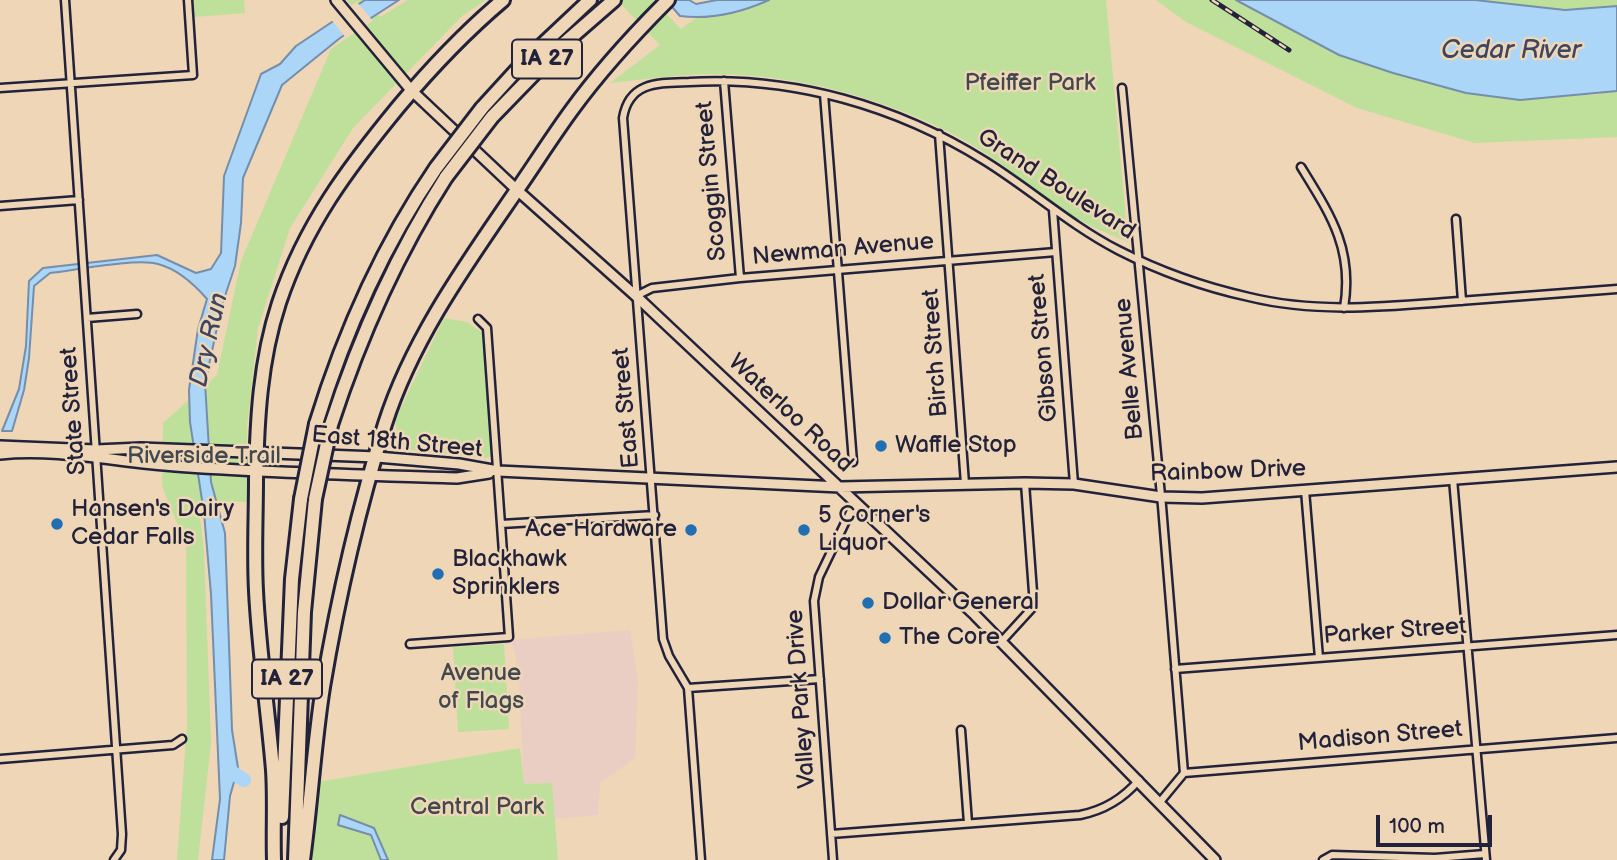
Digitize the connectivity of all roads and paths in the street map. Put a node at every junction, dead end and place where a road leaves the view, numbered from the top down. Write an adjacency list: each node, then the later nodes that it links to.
1 (65, 0): 9 (street, State Street)
2 (188, 0): 9 (street)
3 (503, 0): 12 (highway)
4 (590, 0): 17 (highway, IA 27, bridge)
5 (668, 0): 18 (highway)
6 (337, 1): 12 (main road, Waterloo Road)
7 (610, 3): 17 (highway, IA 27, bridge)
8 (724, 80): 13 (street, Grand Boulevard); 14 (street, Grand Boulevard); 27 (street, Scoggin Street)
9 (71, 83): 10 (street); 19 (street, State Street)
10 (0, 88)
11 (1122, 88): 24 (street, Belle Avenue)
12 (411, 90): 18 (main road, Waterloo Road); 36 (highway)
13 (824, 94): 15 (street, Grand Boulevard); 26 (street)
14 (623, 118): 29 (street, East Street)
15 (939, 134): 21 (street, Grand Boulevard); 25 (street, Birch Street)
16 (1301, 167): 31 (street)
17 (441, 172): 78 (highway, IA 27, bridge); 79 (highway, IA 27, bridge)
18 (517, 190): 29 (main road, Waterloo Road); 39 (highway)
19 (79, 200): 20 (street); 33 (street, State Street)
20 (0, 206)
21 (1053, 210): 23 (street, Gibson Street); 24 (street, Grand Boulevard)
22 (1456, 219): 30 (street)
23 (1056, 252): 25 (street, Newman Avenue); 49 (street, Gibson Street)
24 (1139, 260): 31 (street, Grand Boulevard); 52 (street, Belle Avenue)
25 (948, 261): 26 (street, Newman Avenue); 48 (street, Birch Street)
26 (838, 270): 27 (street, Newman Avenue); 40 (street)
27 (740, 278): 29 (street, Newman Avenue)
28 (1617, 289): 30 (street, Grand Boulevard)
29 (636, 296): 45 (street, East Street); 50 (main road, Waterloo Road)
30 (1462, 301): 31 (street, Grand Boulevard)
31 (1344, 308)
32 (137, 314): 33 (street)
33 (87, 318): 38 (street, State Street)
34 (478, 319): 43 (street)
35 (0, 446): 38 (main road, East 18th Street)
36 (256, 453): 38 (main road, East 18th Street); 39 (main road, East 18th Street); 42 (highway)
37 (0, 454): 38 (main road, East 18th Street)
38 (97, 455): 42 (main road, East 18th Street); 68 (street, State Street)
39 (377, 457): 43 (main road, East 18th Street); 44 (highway)
40 (853, 462)
41 (1617, 467): 46 (main road, Rainbow Drive)
42 (256, 471): 44 (main road, East 18th Street); 77 (highway)
43 (498, 471): 44 (main road, East 18th Street); 45 (main road, East 18th Street); 55 (street)
44 (371, 475): 80 (highway)
45 (652, 479): 50 (main road, East 18th Street); 54 (street, East Street)
46 (1453, 479): 51 (main road, Rainbow Drive); 59 (street)
47 (1025, 483): 48 (main road, Rainbow Drive); 49 (main road, Rainbow Drive); 57 (street)
48 (965, 484): 50 (main road, Rainbow Drive)
49 (1074, 484): 52 (main road, Rainbow Drive)
50 (840, 487): 53 (main road, Waterloo Road)
51 (1305, 490): 52 (main road, Rainbow Drive); 60 (street)
52 (1161, 497): 61 (street, Belle Avenue)
53 (855, 502): 57 (main road, Waterloo Road); 62 (street, Valley Park Drive)
54 (655, 515): 55 (street); 63 (street, East Street)
55 (501, 524): 58 (street)
56 (1617, 635): 59 (street, Parker Street)
57 (1002, 641): 71 (main road, Waterloo Road)
58 (410, 644)
59 (1467, 646): 60 (street, Parker Street); 67 (street)
60 (1319, 658): 61 (street, Parker Street)
61 (1175, 668): 70 (street, Belle Avenue)
62 (820, 679): 63 (street); 74 (street, Valley Park Drive)
63 (688, 688): 81 (street)
64 (961, 730): 73 (street)
65 (1617, 738): 67 (street, Madison Street)
66 (183, 739): 68 (street)
67 (1476, 748): 70 (street, Madison Street); 75 (street)
68 (117, 749): 69 (street); 76 (street, State Street)
69 (0, 759)
70 (1184, 773): 72 (street)
71 (1139, 780): 72 (main road, Waterloo Road); 73 (street)
72 (1160, 802): 83 (main road, Waterloo Road)
73 (968, 823): 74 (street)
74 (831, 834): 82 (street, Valley Park Drive)
75 (1485, 857): 84 (street)
76 (114, 860)
77 (274, 860)
78 (280, 860)
79 (295, 860)
80 (303, 860)
81 (701, 860)
82 (833, 860)
83 (1215, 860)
84 (1323, 860)

